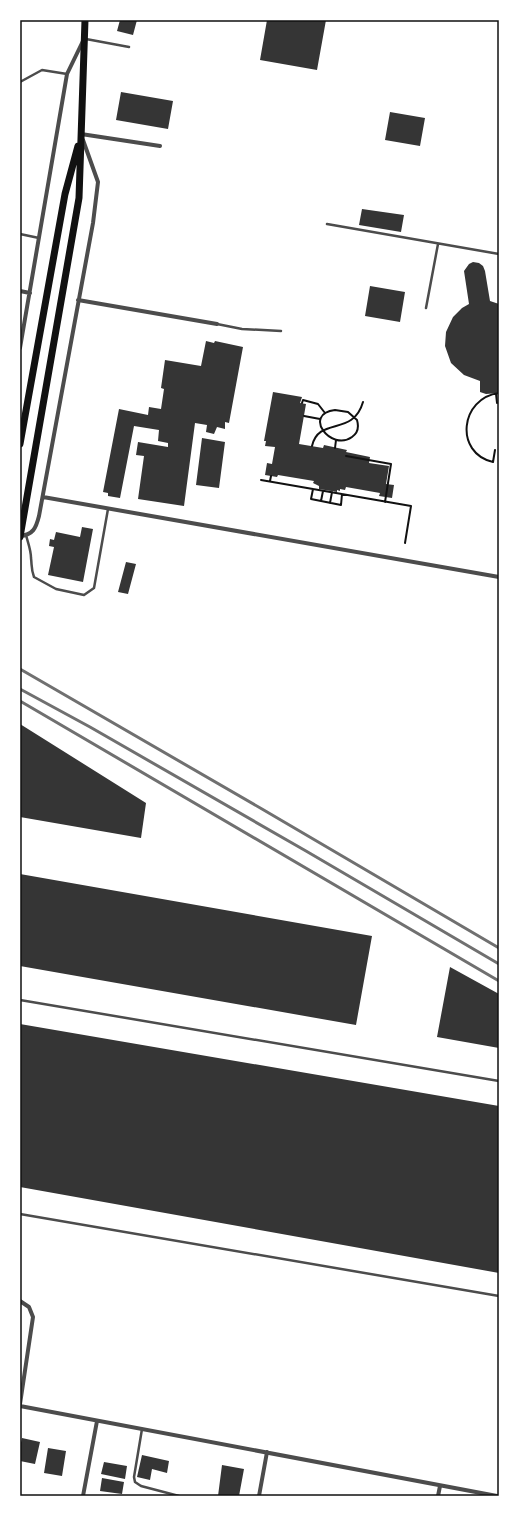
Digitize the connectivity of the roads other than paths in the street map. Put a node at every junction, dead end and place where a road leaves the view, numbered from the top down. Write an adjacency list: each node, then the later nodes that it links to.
1 (85, 20): 2 (main road)
2 (84, 38): 3 (lane); 4 (street); 6 (main road)
3 (129, 48)
4 (66, 74): 5 (lane); 10 (street)
5 (20, 82)
6 (81, 134): 7 (street); 15 (street); 20 (main road); 23 (main road)
7 (160, 146)
8 (327, 224): 11 (lane)
9 (20, 234): 10 (lane)
10 (39, 238): 14 (street)
11 (438, 244): 12 (lane); 16 (lane)
12 (499, 254)
13 (20, 291): 14 (street)
14 (30, 293): 19 (street)
15 (78, 300): 17 (street); 21 (street)
16 (426, 308)
17 (217, 324): 18 (lane)
18 (281, 331)
19 (20, 348)
20 (20, 444)
21 (43, 497): 22 (street); 23 (street)
22 (108, 508): 23 (lane); 24 (street)
23 (22, 536)
24 (499, 577)
25 (20, 1000): 26 (lane)
26 (499, 1081)
27 (20, 1214): 28 (lane)
28 (499, 1296)
29 (20, 1301): 30 (street)
30 (20, 1405): 31 (street)
31 (97, 1421): 32 (street); 35 (street)
32 (142, 1429): 33 (street); 36 (lane)
33 (267, 1452): 34 (street); 37 (street)
34 (440, 1486): 38 (street); 39 (street)
35 (83, 1496)
36 (179, 1496)
37 (259, 1496)
38 (438, 1496)
39 (497, 1496)

